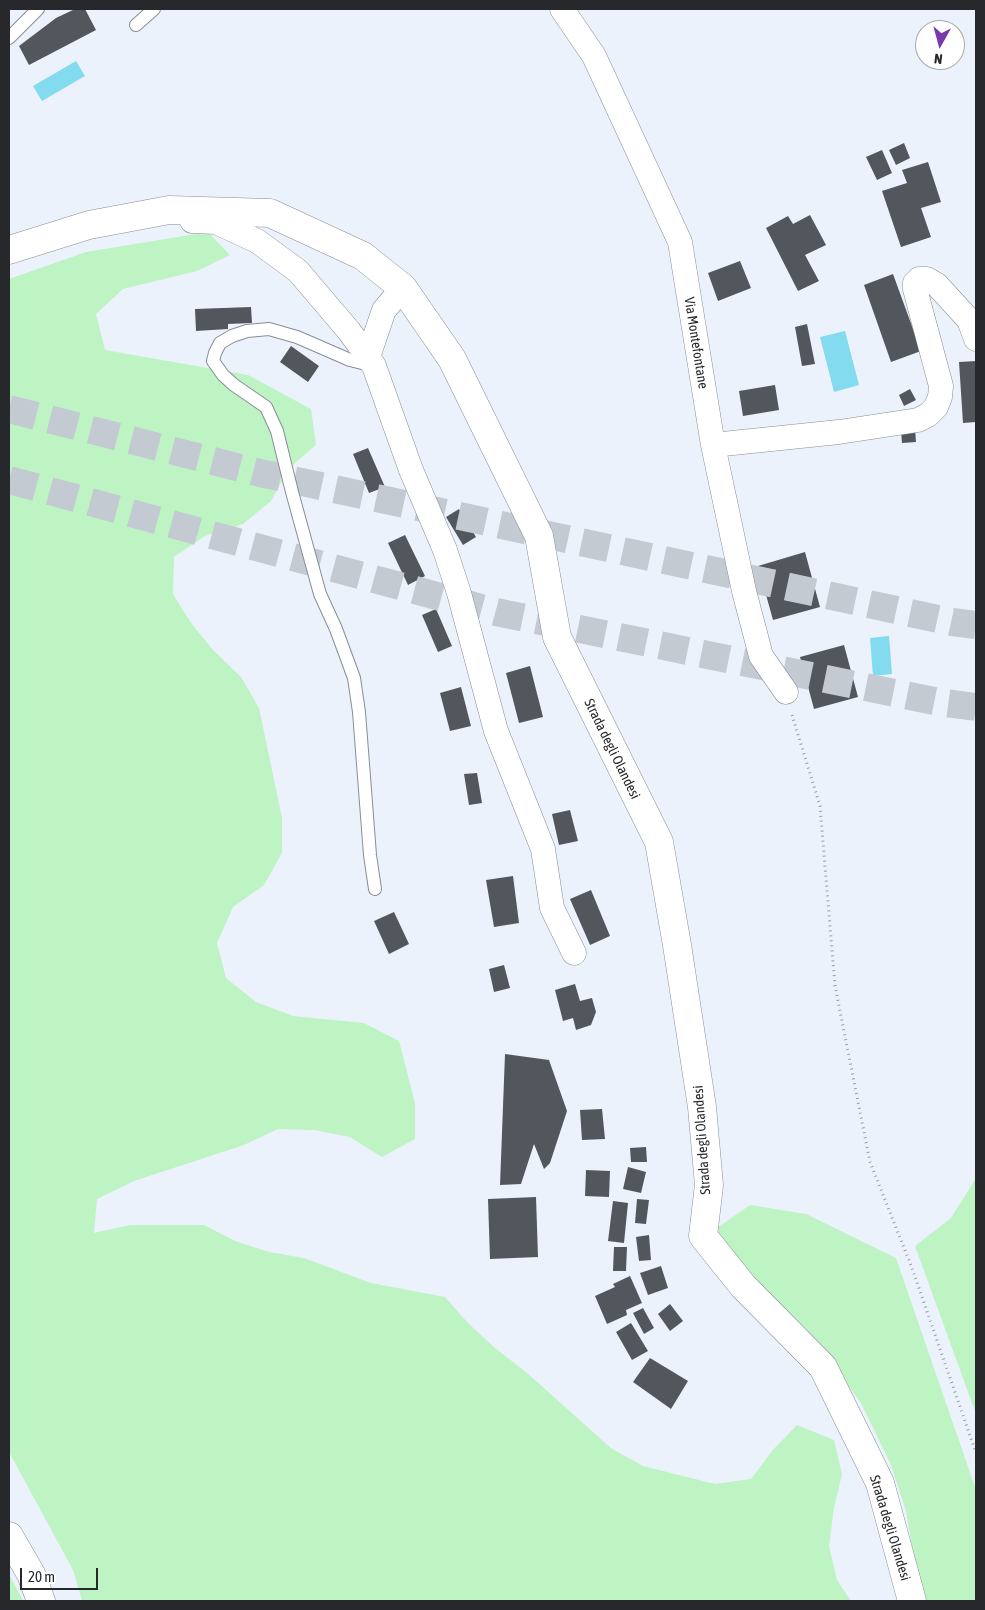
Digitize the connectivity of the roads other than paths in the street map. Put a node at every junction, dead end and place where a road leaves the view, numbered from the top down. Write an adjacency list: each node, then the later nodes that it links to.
1 (38, 9): 5 (lane)
2 (154, 9): 4 (lane)
3 (562, 9): 11 (street, Via Montefontane)
4 (136, 25)
5 (9, 38)
6 (145, 214): 7 (main road, Strada degli Olandesi); 8 (main road, Strada degli Olandesi); 10 (street)
7 (9, 250)
8 (403, 288): 10 (street); 17 (main road, Strada degli Olandesi)
9 (976, 339): 11 (street)
10 (371, 361): 13 (lane); 14 (street)
11 (713, 446): 12 (street, Via Montefontane)
12 (786, 692)
13 (375, 889)
14 (574, 953)
15 (9, 1536): 16 (main road)
16 (42, 1601)
17 (912, 1601)

